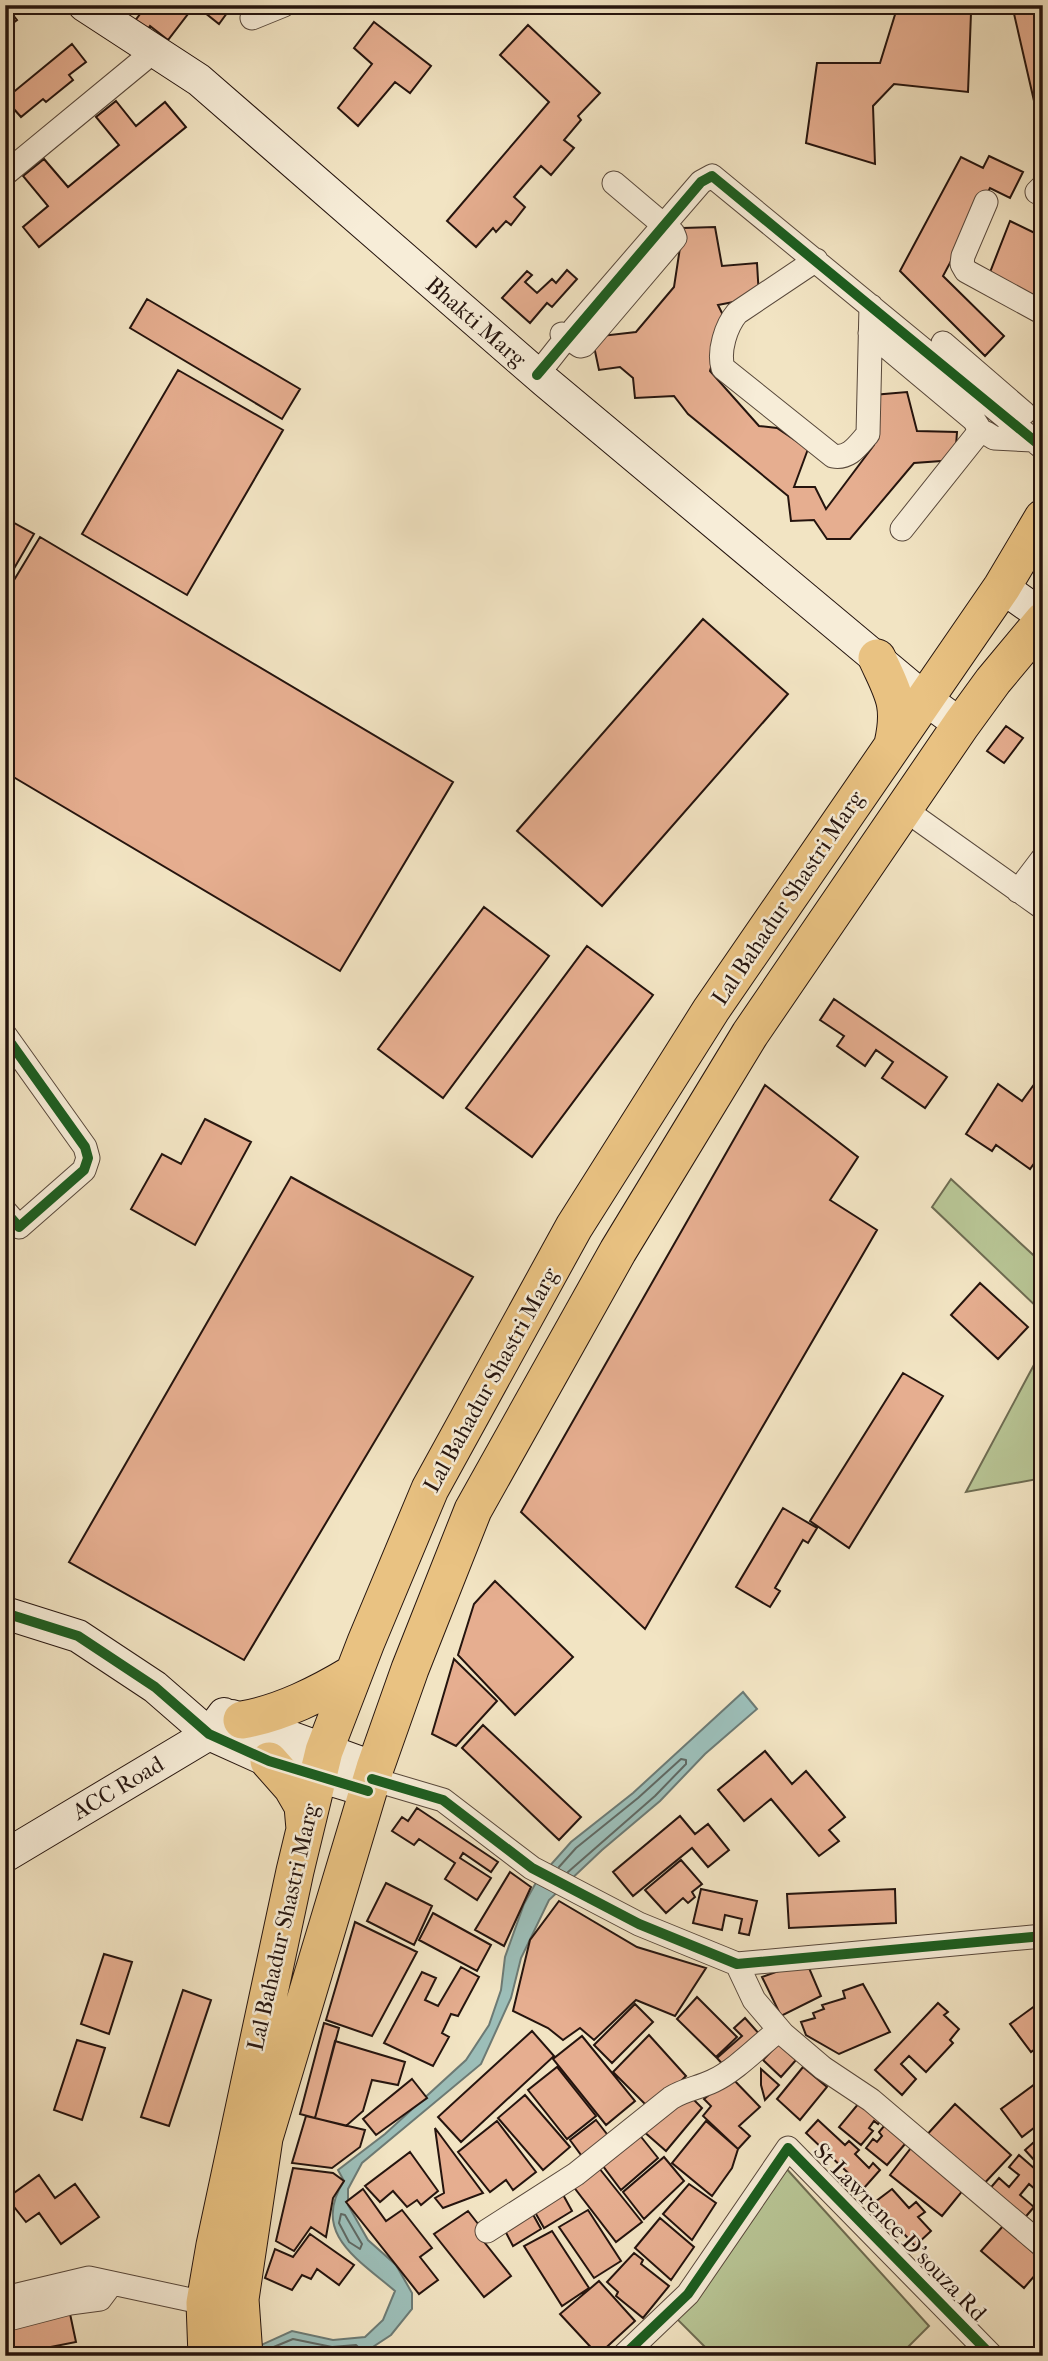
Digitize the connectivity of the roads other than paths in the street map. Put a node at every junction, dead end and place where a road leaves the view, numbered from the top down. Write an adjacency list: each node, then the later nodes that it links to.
1 (285, 5): 3 (street)
2 (99, 9): 4 (main road, Bhakti Marg)
3 (252, 18)
4 (153, 52): 5 (street); 14 (main road, Bhakti Marg)
5 (5, 174)
6 (614, 183): 8 (street)
7 (986, 202): 11 (street)
8 (664, 226): 9 (street); 14 (street)
9 (816, 260): 10 (street); 12 (street)
10 (871, 306): 12 (street); 16 (street)
11 (1043, 313)
12 (870, 333): 18 (street)
13 (943, 343): 16 (street)
14 (542, 379): 23 (main road, Bhakti Marg)
15 (986, 433): 16 (street)
16 (1040, 439)
17 (1043, 518): 19 (main road, Lal Bahadur Shastri Marg)
18 (902, 529)
19 (1002, 587): 20 (main road); 21 (main road); 25 (main road, Lal Bahadur Shastri Marg)
20 (1043, 587)
21 (1043, 616)
22 (1043, 621): 26 (main road, Lal Bahadur Shastri Marg)
23 (877, 658): 25 (main road); 27 (main road, Bhakti Marg); 29 (main road)
24 (1043, 658): 26 (main road)
25 (947, 666): 27 (main road, Lal Bahadur Shastri Marg)
26 (993, 681): 28 (main road, Lal Bahadur Shastri Marg)
27 (925, 698): 28 (main road, Bhakti Marg); 29 (main road, Lal Bahadur Shastri Marg)
28 (961, 725): 30 (main road, Lal Bahadur Shastri Marg)
29 (893, 744): 37 (main road, Lal Bahadur Shastri Marg)
30 (904, 809): 32 (street); 41 (main road, Lal Bahadur Shastri Marg)
31 (1043, 858): 32 (street)
32 (1018, 891): 33 (street)
33 (1043, 908)
34 (5, 1035): 35 (street)
35 (5, 1211)
36 (5, 1613): 38 (main road)
37 (354, 1673): 38 (main road); 40 (main road, Lal Bahadur Shastri Marg)
38 (225, 1722): 39 (main road); 40 (main road); 43 (main road, ACC Road)
39 (269, 1761): 40 (main road); 42 (main road)
40 (321, 1763): 41 (main road); 42 (main road, Lal Bahadur Shastri Marg)
41 (371, 1779): 45 (street); 47 (main road, Lal Bahadur Shastri Marg)
42 (305, 1829): 47 (main road, Lal Bahadur Shastri Marg)
43 (5, 1856)
44 (1043, 1936): 45 (street)
45 (737, 1964): 46 (street)
46 (779, 2030): 48 (street); 49 (street)
47 (252, 2129): 52 (main road, Lal Bahadur Shastri Marg); 54 (main road, Lal Bahadur Shastri Marg)
48 (487, 2231)
49 (1043, 2246)
50 (113, 2283): 51 (street); 52 (street); 53 (street)
51 (5, 2298)
52 (205, 2303): 55 (main road, Lal Bahadur Shastri Marg)
53 (5, 2320)
54 (242, 2344): 55 (main road)
55 (206, 2352)
56 (623, 2356): 57 (street, St Lawrence D'souza Rd)
57 (992, 2356)

